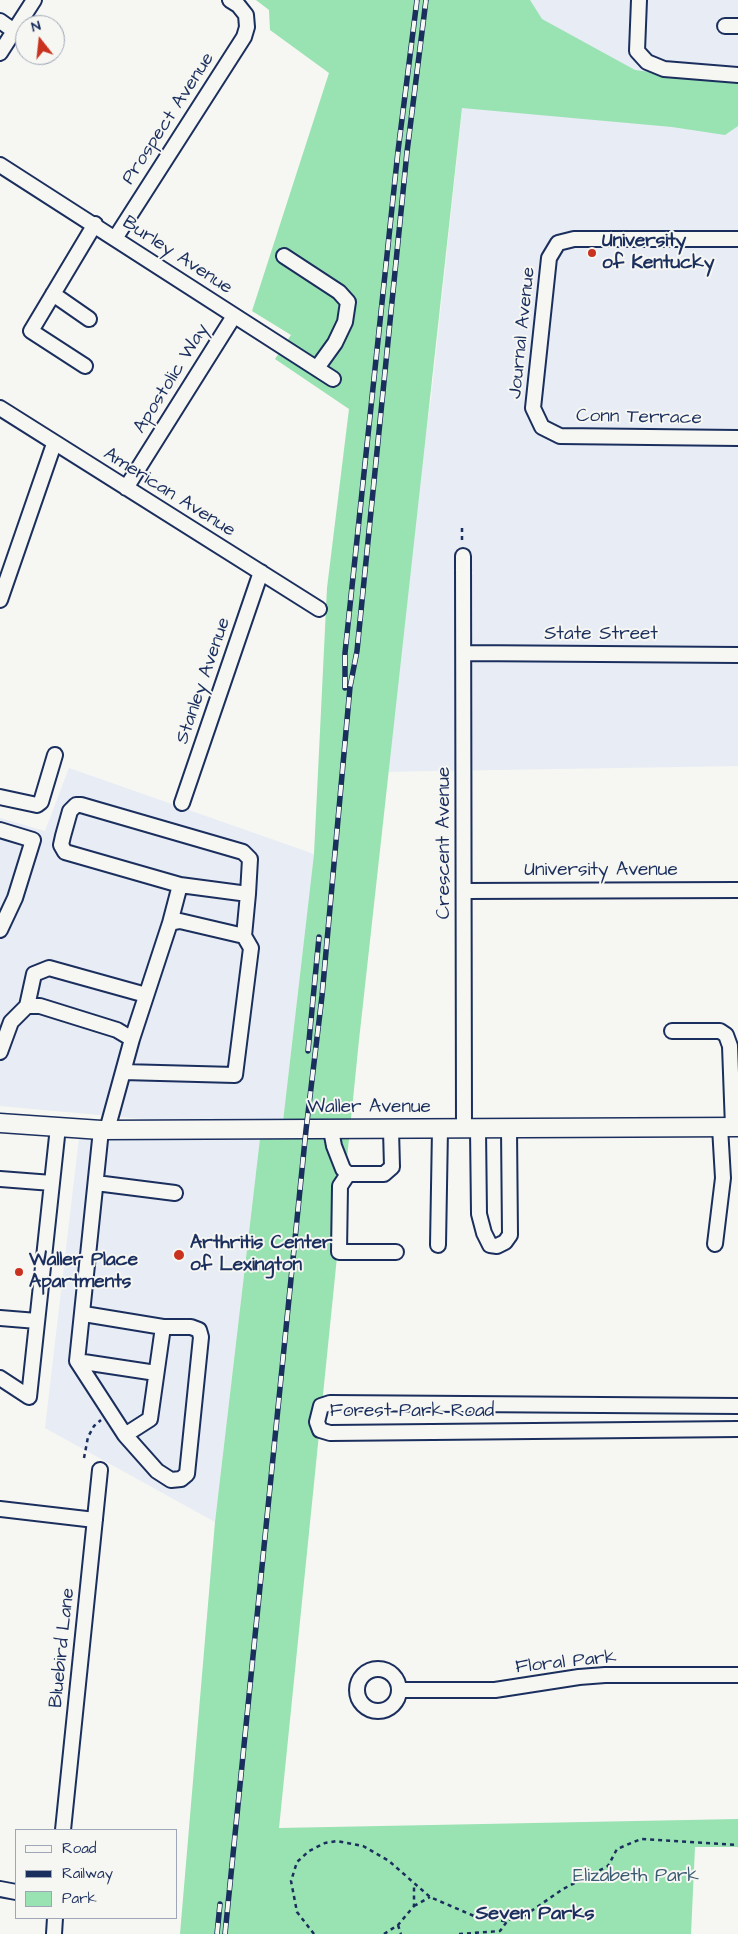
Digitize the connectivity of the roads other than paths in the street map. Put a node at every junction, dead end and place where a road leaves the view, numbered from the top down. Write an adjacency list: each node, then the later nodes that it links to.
1 (34, 0): 5 (street)
2 (230, 0): 10 (street, Prospect Avenue)
3 (639, 0): 7 (street)
4 (0, 21): 5 (street)
5 (14, 31): 6 (street)
6 (0, 53)
7 (738, 75)
8 (0, 165): 9 (street, Burley Avenue)
9 (95, 224): 10 (street, Burley Avenue); 13 (street)
10 (116, 237): 14 (street, Burley Avenue)
11 (738, 239): 20 (street, Journal Avenue)
12 (284, 256): 17 (street)
13 (53, 294): 15 (street); 16 (street)
14 (234, 316): 17 (street, Burley Avenue); 23 (street, Apostolic Way)
15 (89, 319)
16 (85, 366)
17 (317, 368): 18 (street, Burley Avenue)
18 (333, 379)
19 (0, 408): 22 (street, American Avenue)
20 (542, 427): 21 (street, Conn Terrace)
21 (738, 438)
22 (54, 444): 23 (street, American Avenue); 26 (street)
23 (126, 488): 25 (street, American Avenue)
24 (463, 556): 28 (street, Crescent Avenue)
25 (261, 572): 27 (street, American Avenue); 32 (street, Stanley Avenue)
26 (0, 600)
27 (319, 609)
28 (464, 653): 29 (street, State Street); 36 (street, Crescent Avenue)
29 (738, 655)
30 (55, 755): 31 (street)
31 (0, 797)
32 (182, 803)
33 (0, 830): 39 (street)
34 (180, 885): 37 (street); 37 (street); 38 (street)
35 (738, 890): 36 (street, University Avenue)
36 (464, 891): 51 (street, Crescent Avenue)
37 (248, 894): 40 (street)
38 (170, 923): 40 (street); 41 (street)
39 (0, 930)
40 (244, 936): 46 (street)
41 (146, 995): 42 (street); 44 (street)
42 (27, 1006): 44 (street); 45 (street)
43 (672, 1031): 49 (street)
44 (132, 1039): 46 (street)
45 (0, 1052)
46 (123, 1072): 53 (street)
47 (0, 1123): 48 (main road, Waller Avenue)
48 (58, 1127): 53 (main road, Waller Avenue); 58 (street)
49 (730, 1127): 52 (main road, Waller Avenue); 61 (street)
50 (440, 1129): 51 (main road, Waller Avenue); 55 (main road, Waller Avenue); 62 (street)
51 (471, 1129): 52 (main road, Waller Avenue); 52 (street, Crescent Avenue)
52 (509, 1129)
53 (104, 1130): 54 (main road, Waller Avenue); 59 (street)
54 (331, 1130): 55 (main road, Waller Avenue); 56 (street)
55 (391, 1130): 56 (street)
56 (348, 1174): 63 (street)
57 (0, 1179): 58 (street)
58 (52, 1183): 66 (street)
59 (96, 1183): 60 (street); 64 (street)
60 (175, 1193)
61 (715, 1244)
62 (438, 1245)
63 (396, 1252)
64 (84, 1314): 67 (street); 68 (street)
65 (0, 1318): 66 (street)
66 (37, 1321): 70 (street)
67 (163, 1328): 69 (street); 75 (street)
68 (77, 1361): 69 (street); 75 (street)
69 (156, 1373): 75 (street)
70 (0, 1378)
71 (578, 1405): 72 (street, Forest Park Road); 74 (street); 74 (street, Forest Park Road)
72 (738, 1406)
73 (738, 1429): 74 (street, Forest Park Road)
74 (578, 1430)
75 (125, 1435)
76 (100, 1470): 78 (street, Bluebird Lane)
77 (0, 1509): 78 (street)
78 (95, 1520): 81 (street, Bluebird Lane)
79 (738, 1675): 80 (street, Floral Park)
80 (399, 1690)
81 (63, 1829)
82 (0, 1890): 83 (street)
83 (15, 1892)
84 (55, 1919): 85 (street)
85 (54, 1934)

